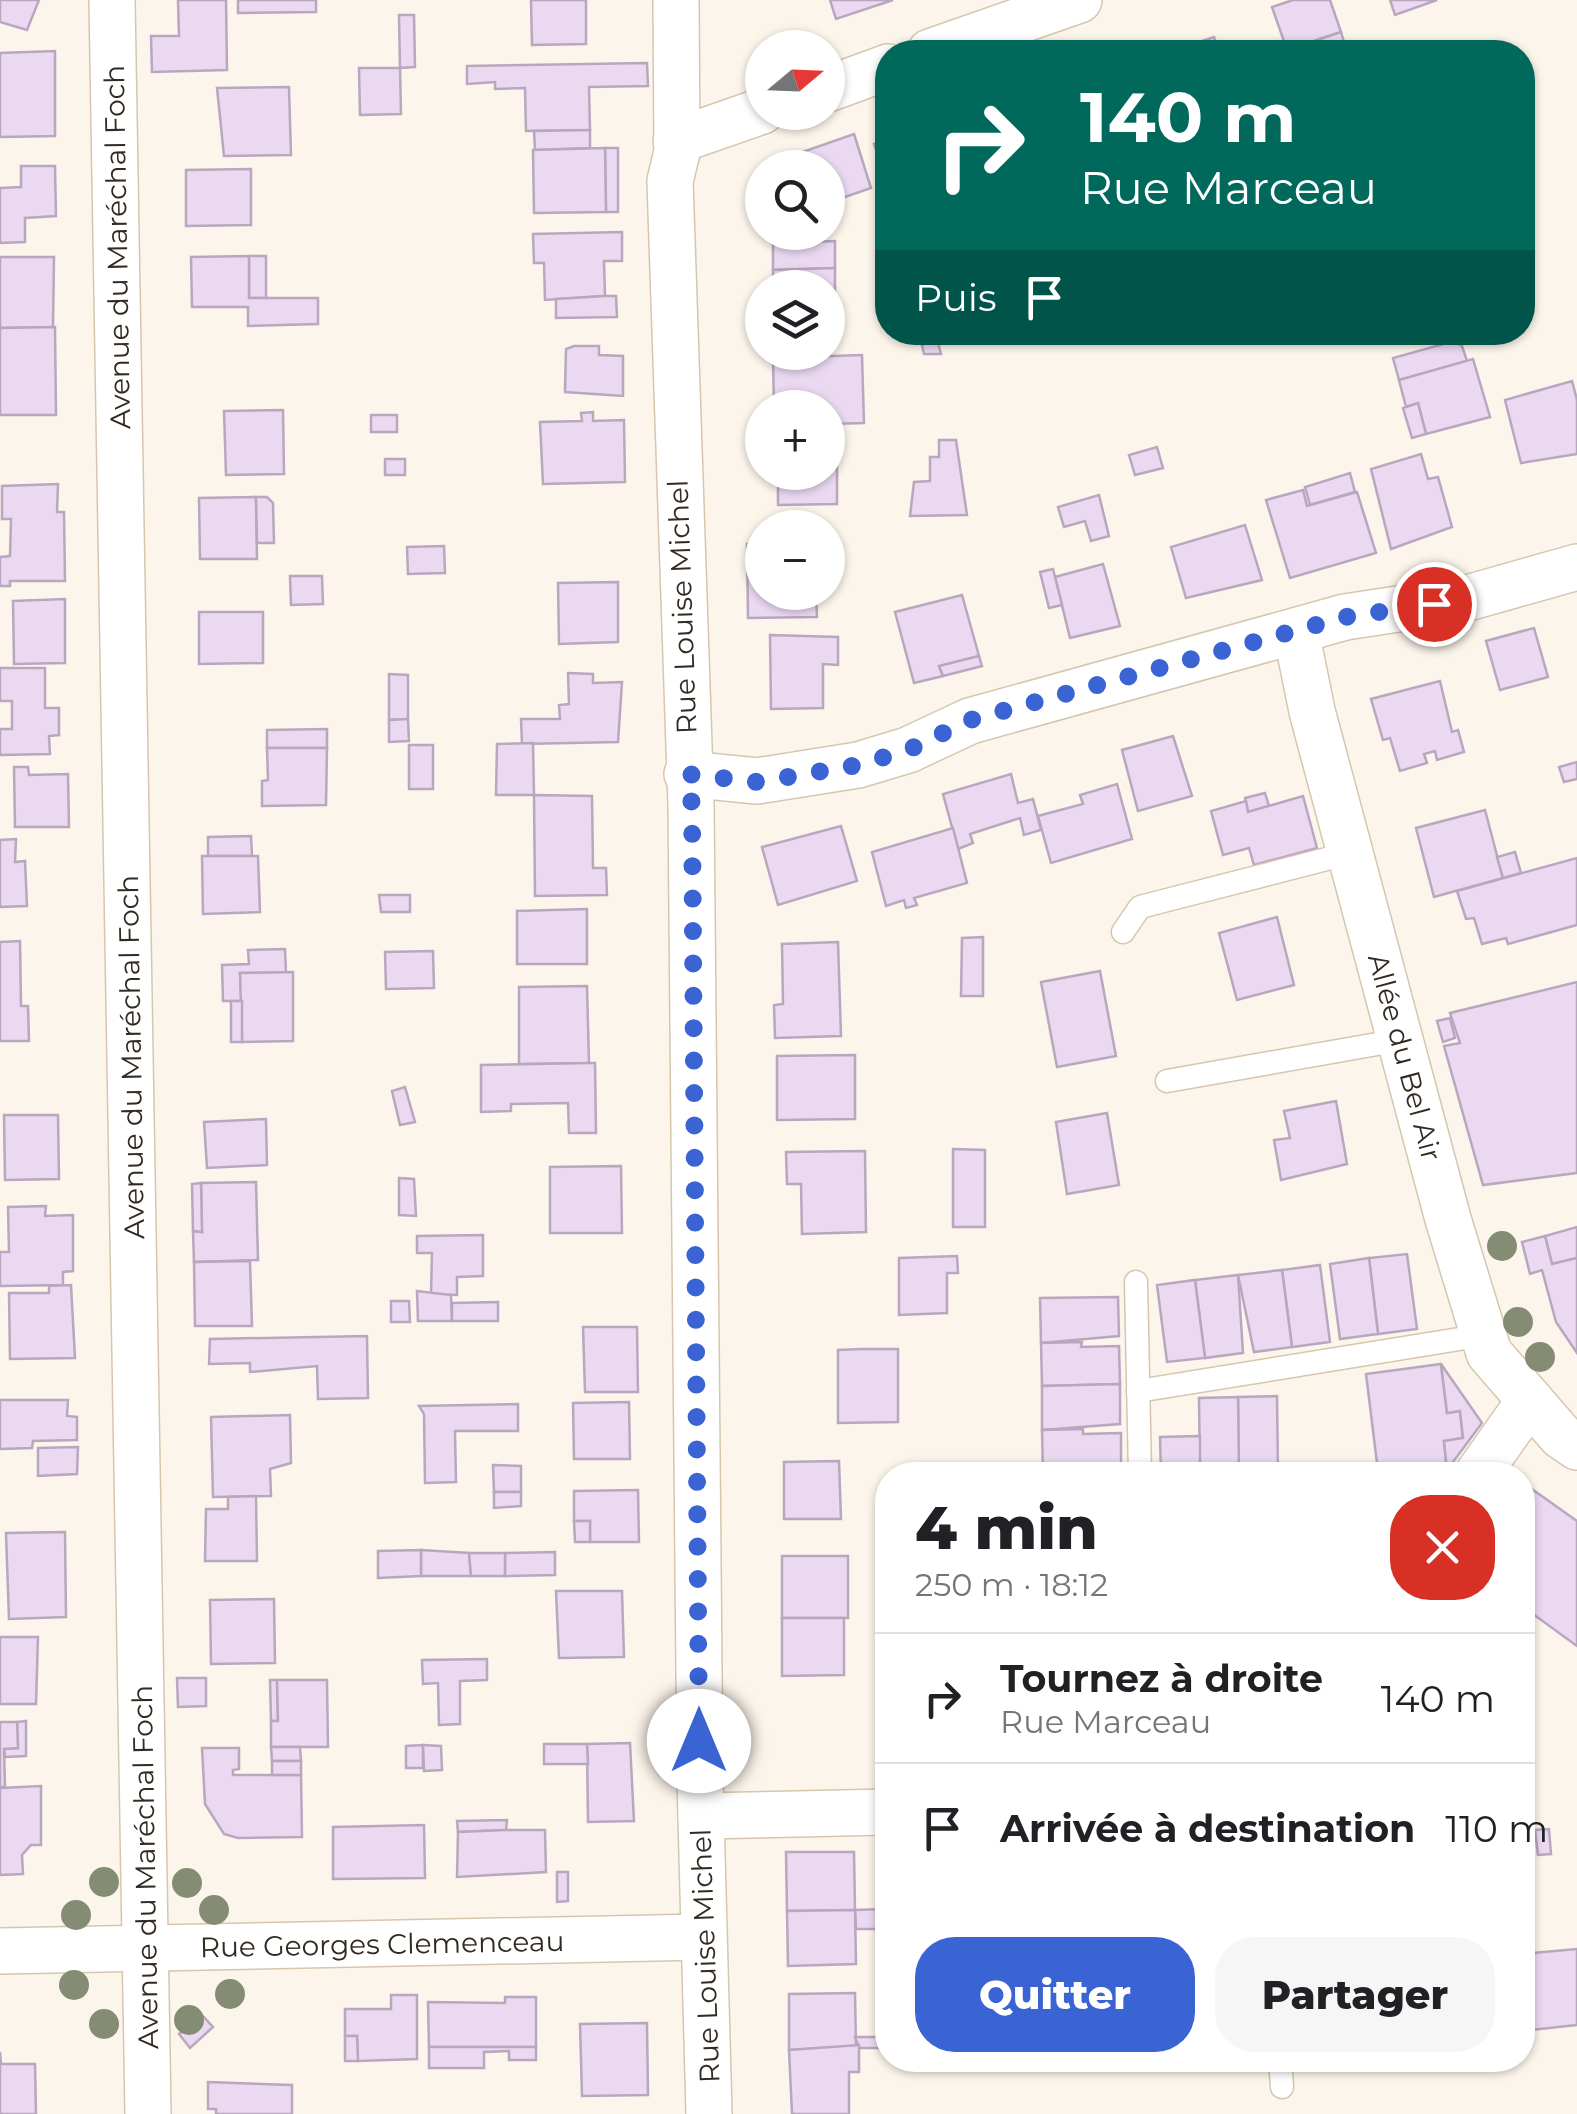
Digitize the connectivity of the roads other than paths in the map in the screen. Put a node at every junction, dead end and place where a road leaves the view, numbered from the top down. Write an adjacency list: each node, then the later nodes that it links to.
1 (112, 0): 26 (street, Avenue du Maréchal Foch)
2 (676, 0): 8 (street, Rue Louise Michel)
3 (1079, 0): 4 (street)
4 (964, 40)
5 (875, 72): 6 (street)
6 (845, 82)
7 (745, 118): 8 (street)
8 (676, 141): 11 (street, Rue Louise Michel)
9 (1577, 567): 10 (street)
10 (1296, 632): 11 (street); 12 (street, Allée du Bel Air)
11 (687, 774): 24 (street, Rue Louise Michel)
12 (1350, 853): 13 (lane); 14 (street, Allée du Bel Air)
13 (1122, 932)
14 (1400, 1040): 15 (lane); 17 (street, Allée du Bel Air)
15 (1167, 1081)
16 (1136, 1282): 18 (lane)
17 (1484, 1335): 18 (lane); 19 (street, Allée du Bel Air)
18 (1138, 1392): 21 (lane)
19 (1530, 1400): 20 (street, Allée du Bel Air); 22 (street)
20 (1577, 1448)
21 (1140, 1462)
22 (1486, 1462)
23 (875, 1812): 24 (street)
24 (701, 1816): 25 (street, Rue Louise Michel)
25 (703, 1938): 26 (street, Rue Georges Clemenceau); 31 (street, Rue Louise Michel)
26 (147, 1948): 27 (street, Rue Georges Clemenceau); 30 (street, Avenue du Maréchal Foch)
27 (0, 1951)
28 (1281, 2072): 29 (lane)
29 (1282, 2087)
30 (148, 2114)
31 (709, 2114)

